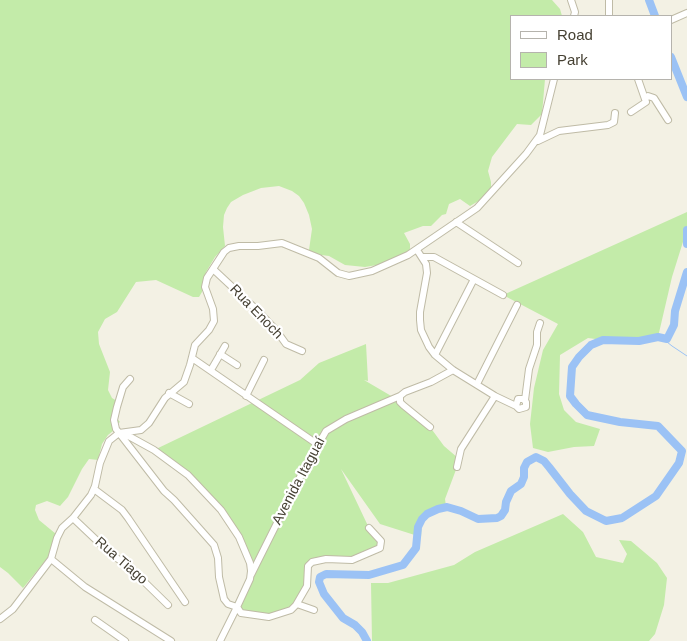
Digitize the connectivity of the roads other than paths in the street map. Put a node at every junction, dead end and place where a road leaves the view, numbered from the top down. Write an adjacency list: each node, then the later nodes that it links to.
1 (571, 0): 4 (street)
2 (609, 0): 5 (street)
3 (687, 14): 6 (street)
4 (574, 15)
5 (609, 15)
6 (672, 20)
7 (554, 80): 13 (street)
8 (638, 80): 9 (street)
9 (645, 99): 11 (street); 12 (street)
10 (615, 112): 13 (street)
11 (631, 112)
12 (668, 120)
13 (533, 144): 14 (street)
14 (456, 222): 15 (street); 17 (street)
15 (417, 250): 16 (street); 18 (street)
16 (422, 257): 19 (street); 26 (street)
17 (518, 263)
18 (213, 269): 24 (street, Rua Enoch); 27 (street)
19 (474, 279): 20 (street); 26 (street)
20 (503, 295)
21 (517, 306): 33 (street)
22 (540, 323): 37 (street)
23 (225, 346): 25 (street)
24 (302, 351)
25 (220, 354): 29 (street); 30 (street)
26 (435, 355): 31 (street)
27 (192, 358): 30 (street); 34 (street)
28 (264, 360): 35 (street)
29 (237, 365)
30 (211, 370): 35 (street)
31 (453, 370): 33 (street); 36 (street, Avenida Itaguaí)
32 (130, 379): 40 (street)
33 (477, 384): 37 (street)
34 (169, 393): 38 (street); 40 (street)
35 (246, 396): 41 (street)
36 (400, 396): 39 (street); 41 (street, Avenida Itaguaí)
37 (495, 396): 42 (street)
38 (189, 404)
39 (430, 428)
40 (122, 433): 43 (street); 47 (street); 51 (street)
41 (317, 444): 47 (street, Avenida Itaguaí)
42 (457, 467)
43 (94, 489): 44 (street); 48 (street)
44 (73, 518): 46 (street); 50 (street, Rua Tiago)
45 (369, 528): 49 (street)
46 (51, 559): 53 (street); 56 (street)
47 (250, 579): 51 (street, Avenida Itaguaí)
48 (185, 602)
49 (297, 604): 51 (street); 52 (street)
50 (168, 605)
51 (236, 607): 57 (street)
52 (314, 610)
53 (0, 619)
54 (95, 620): 55 (street)
55 (125, 641)
56 (170, 641)
57 (220, 641)

